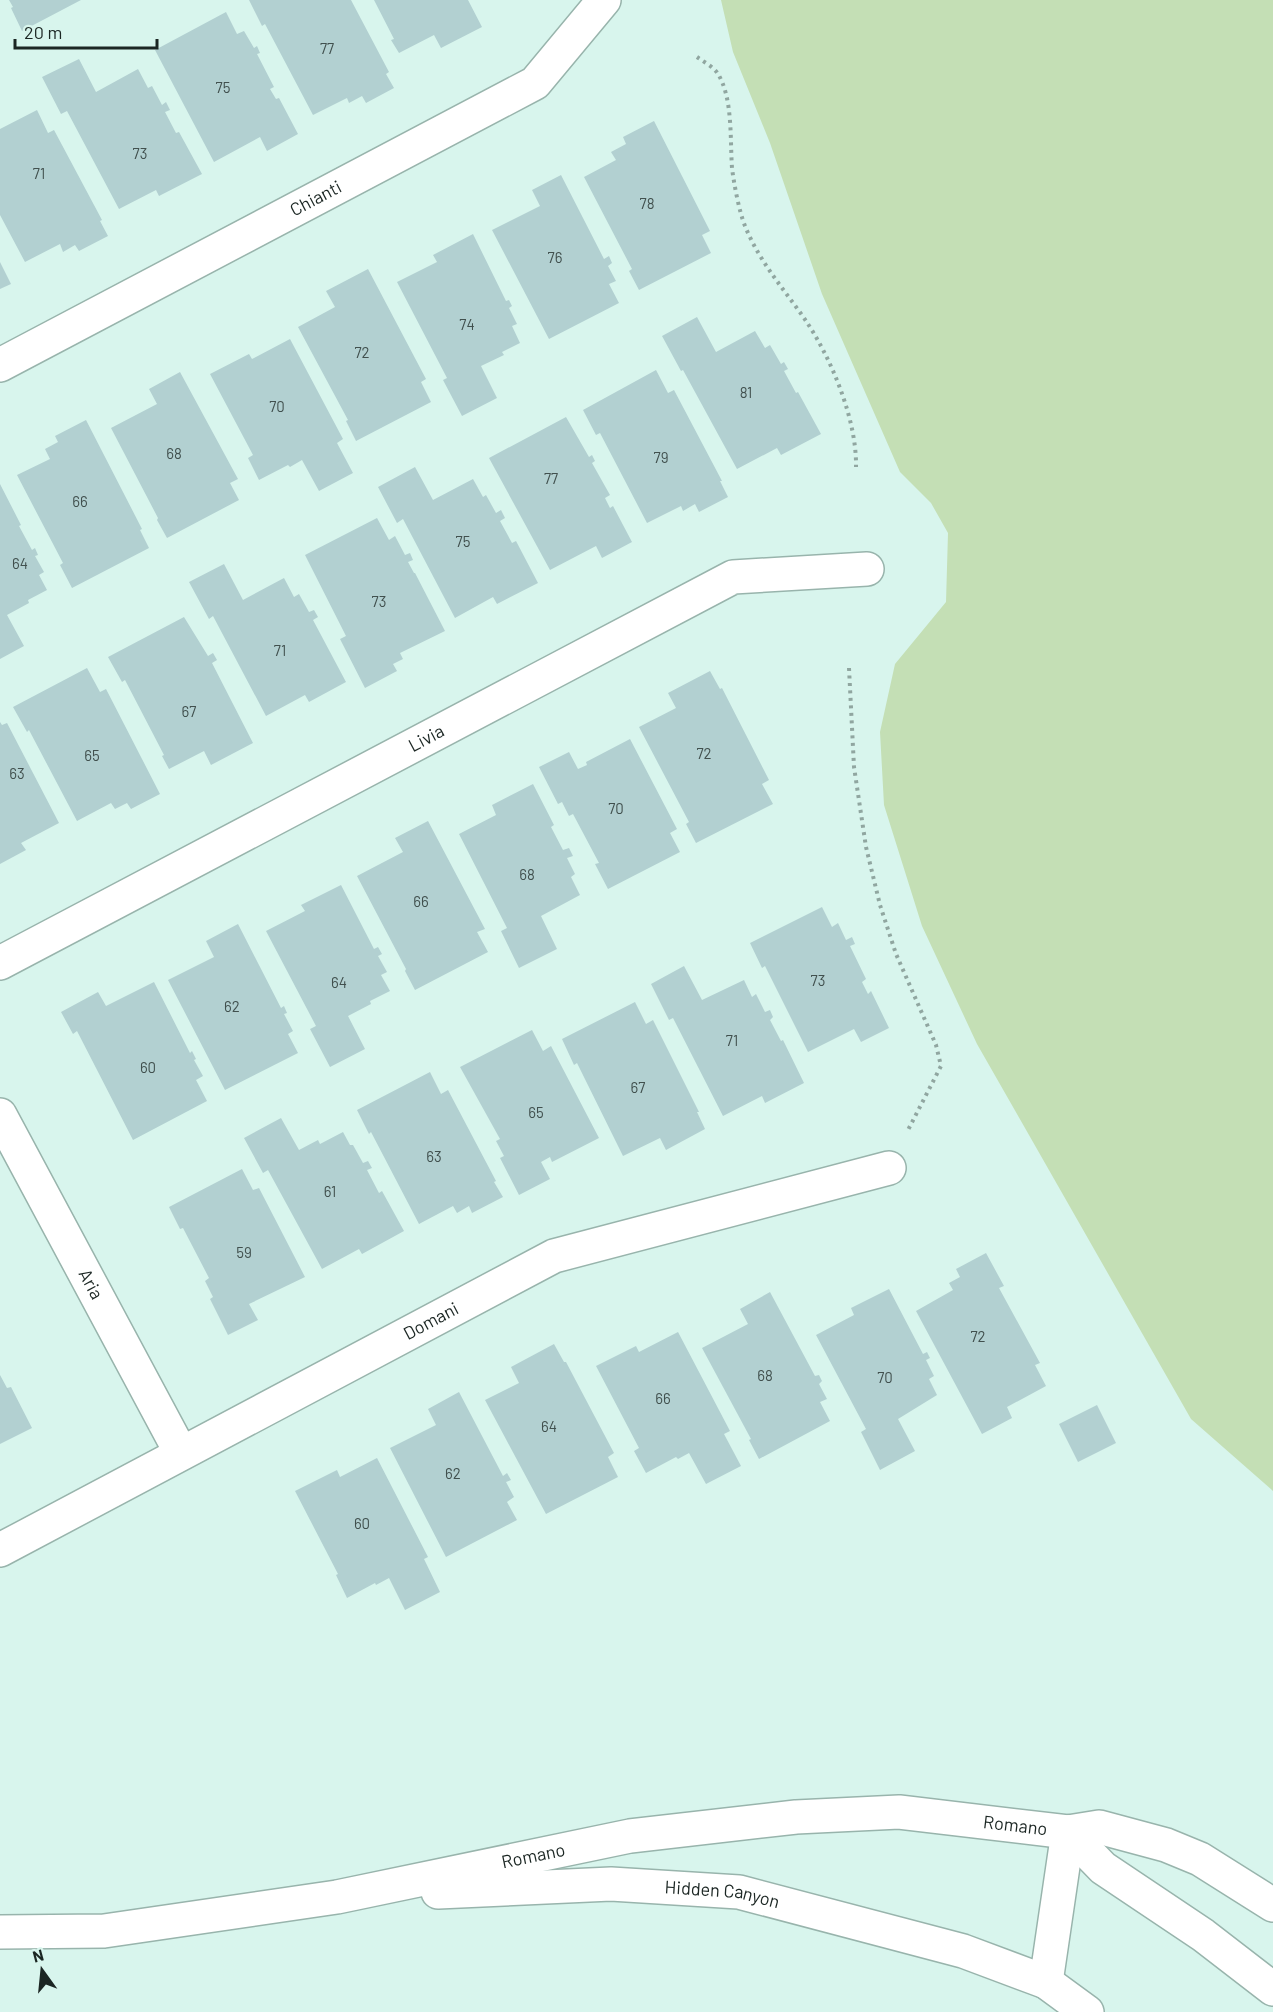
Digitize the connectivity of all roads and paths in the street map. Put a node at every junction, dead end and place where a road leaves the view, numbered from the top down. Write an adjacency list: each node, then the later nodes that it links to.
1 (604, 0): 3 (street, Chianti)
2 (697, 57): 4 (path)
3 (0, 365)
4 (856, 467)
5 (867, 569): 7 (street, Livia)
6 (849, 668): 9 (path)
7 (0, 963)
8 (0, 1115): 10 (street, Aria)
9 (890, 1168): 10 (street, Domani)
10 (181, 1454): 11 (street, Domani)
11 (0, 1550)
12 (1068, 1832): 13 (street, Romano); 14 (street, Romano); 16 (street); 17 (street, Romano)
13 (337, 1897): 15 (street, Romano); 16 (street, Hidden Canyon)
14 (1273, 1905)
15 (0, 1932)
16 (1046, 1982): 18 (street, Hidden Canyon)
17 (1273, 1989)
18 (1087, 2012)

